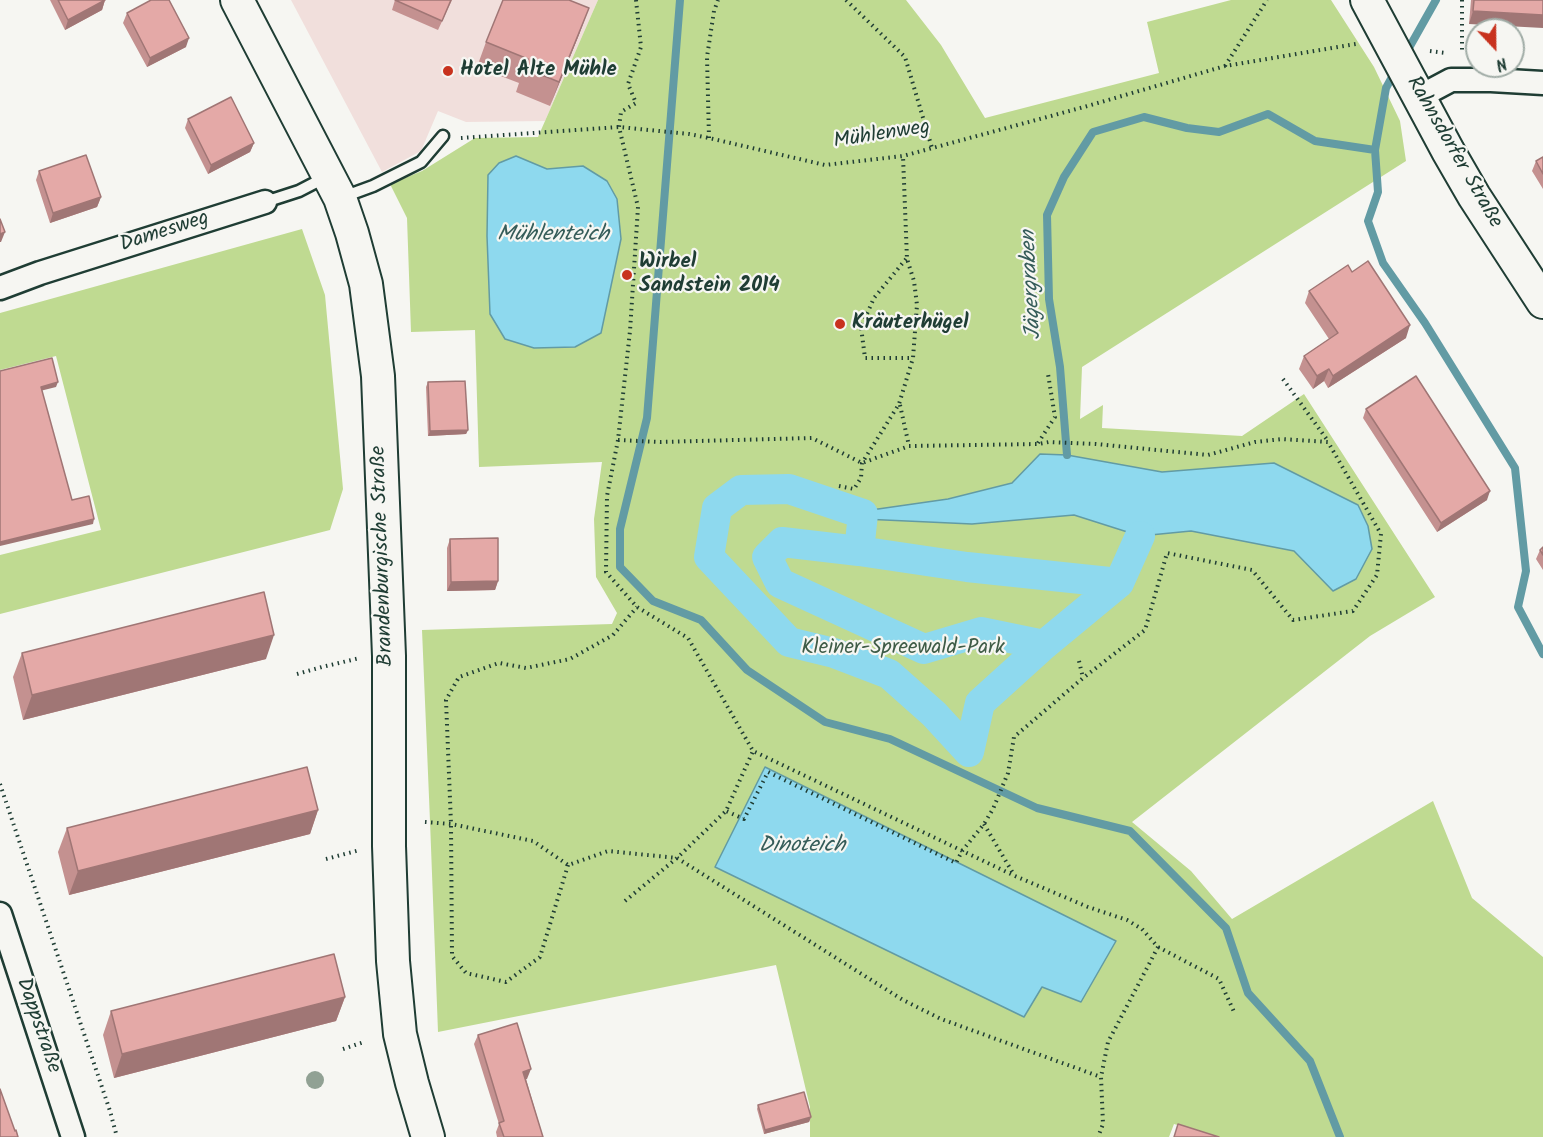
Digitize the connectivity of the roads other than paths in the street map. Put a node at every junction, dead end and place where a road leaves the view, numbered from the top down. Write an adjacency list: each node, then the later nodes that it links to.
1 (237, 0): 6 (street, Brandenburgische Straße)
2 (1367, 0): 4 (street, Rahnsdorfer Straße)
3 (1543, 83): 4 (street)
4 (1419, 95): 9 (street, Rahnsdorfer Straße)
5 (443, 136): 6 (lane)
6 (335, 187): 7 (lane, Damesweg); 12 (street, Brandenburgische Straße)
7 (265, 202): 8 (street, Damesweg)
8 (0, 288)
9 (1543, 302)
10 (0, 914): 11 (street, Dappstraße)
11 (73, 1137)
12 (428, 1137)

